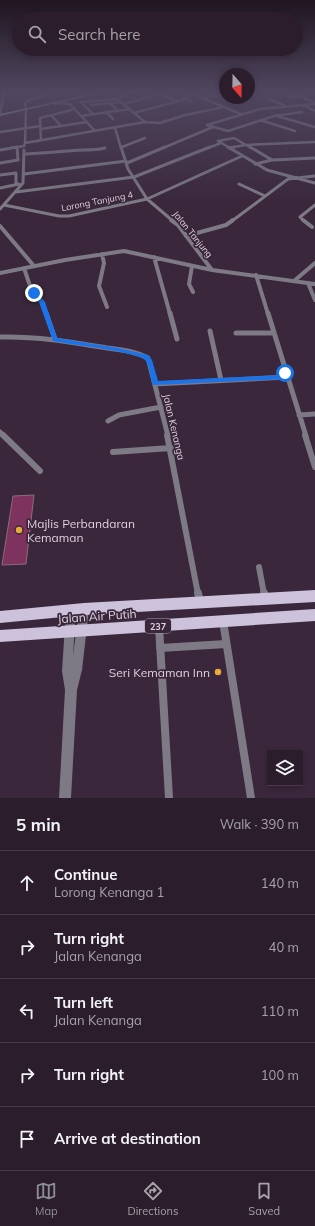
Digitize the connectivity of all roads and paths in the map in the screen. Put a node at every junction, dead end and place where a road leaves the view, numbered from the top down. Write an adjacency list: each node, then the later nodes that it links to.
1 (17, 129): 12 (street)
2 (25, 129): 18 (street)
3 (40, 129): 15 (street)
4 (107, 129): 10 (street)
5 (115, 129): 21 (street, Jalan Tanjung)
6 (208, 129): 29 (street)
7 (222, 129): 8 (street)
8 (233, 129)
9 (289, 129): 11 (street)
10 (95, 131): 15 (street)
11 (295, 131)
12 (0, 132): 13 (street)
13 (5, 137)
14 (146, 138): 21 (street)
15 (41, 140): 18 (street)
16 (315, 142): 19 (street)
17 (221, 143): 19 (street); 23 (street); 35 (street)
18 (24, 145): 20 (street); 25 (street)
19 (245, 145): 23 (street); 28 (street)
20 (17, 147): 24 (street); 30 (street)
21 (122, 147): 29 (street, Jalan Tanjung)
22 (105, 148): 25 (street)
23 (229, 148): 26 (street)
24 (0, 150)
25 (24, 154): 32 (street)
26 (242, 156): 31 (street); 44 (street, Lorong Tanjung 4)
27 (315, 158): 28 (street)
28 (272, 160): 31 (street)
29 (126, 162): 32 (street); 35 (street, Jalan Tanjung)
30 (0, 163)
31 (255, 164): 36 (street)
32 (24, 174): 37 (street)
33 (0, 175): 39 (street)
34 (315, 176): 36 (street)
35 (134, 177): 42 (street); 44 (street, Jalan Tanjung)
36 (294, 177): 38 (street); 43 (street)
37 (23, 183): 39 (street); 42 (street)
38 (315, 183)
39 (16, 184): 41 (street)
40 (240, 184): 43 (street)
41 (0, 188)
42 (16, 192): 45 (street)
43 (265, 196): 50 (street)
44 (147, 199): 45 (street, Lorong Tanjung 4); 50 (street, Jalan Tanjung)
45 (4, 205): 47 (street)
46 (315, 205): 49 (street)
47 (0, 209)
48 (0, 226): 54 (street)
49 (312, 227)
50 (186, 236): 57 (street, Jalan Tanjung)
51 (102, 254): 52 (street); 54 (street); 65 (street)
52 (154, 257): 55 (street); 71 (street)
53 (315, 263): 60 (street)
54 (34, 266): 56 (street)
55 (192, 266): 57 (street); 63 (street)
56 (24, 268): 58 (street); 70 (street)
57 (212, 270): 59 (street)
58 (0, 274)
59 (256, 275): 60 (street); 68 (street)
60 (294, 281): 61 (street)
61 (308, 283): 62 (street); 64 (street)
62 (315, 284)
63 (193, 292)
64 (315, 300)
65 (107, 307)
66 (210, 331): 73 (street)
67 (236, 333): 68 (street)
68 (273, 333): 72 (street)
69 (0, 337): 70 (street, Jalan Kenanga)
70 (55, 339): 74 (street, Jalan Kenanga)
71 (177, 339)
72 (286, 377): 73 (street); 77 (street)
73 (221, 380): 74 (street)
74 (155, 384): 75 (street, Jalan Kenanga)
75 (161, 407): 78 (street); 80 (street, Jalan Kenanga)
76 (315, 414): 77 (street)
77 (299, 415): 82 (street)
78 (108, 421)
79 (0, 432): 83 (street)
80 (170, 448): 81 (street); 87 (street, Jalan Kenanga)
81 (113, 452)
82 (315, 467)
83 (40, 471)
84 (259, 568): 86 (street)
85 (315, 596): 86 (main road, Jalan Air Putih / 237)
86 (265, 599): 87 (main road, Jalan Air Putih / 237)
87 (200, 602): 88 (main road, Jalan Air Putih / 237)
88 (84, 609): 89 (main road, Jalan Air Putih / 237); 94 (street)
89 (71, 610): 91 (main road, Jalan Air Putih / 237); 95 (street)
90 (315, 615): 92 (main road, Jalan Air Putih / 237)
91 (0, 617)
92 (223, 622): 93 (main road, Jalan Air Putih / 237); 97 (street)
93 (159, 626): 94 (main road, Jalan Air Putih / 237); 98 (street)
94 (82, 631): 95 (main road, Jalan Air Putih / 237); 99 (street)
95 (69, 632): 96 (main road, Jalan Air Putih / 237); 99 (street)
96 (0, 636)
97 (226, 644): 98 (street); 102 (street)
98 (160, 648): 101 (street)
99 (71, 690): 100 (street)
100 (65, 798)
101 (169, 798)
102 (251, 798)

